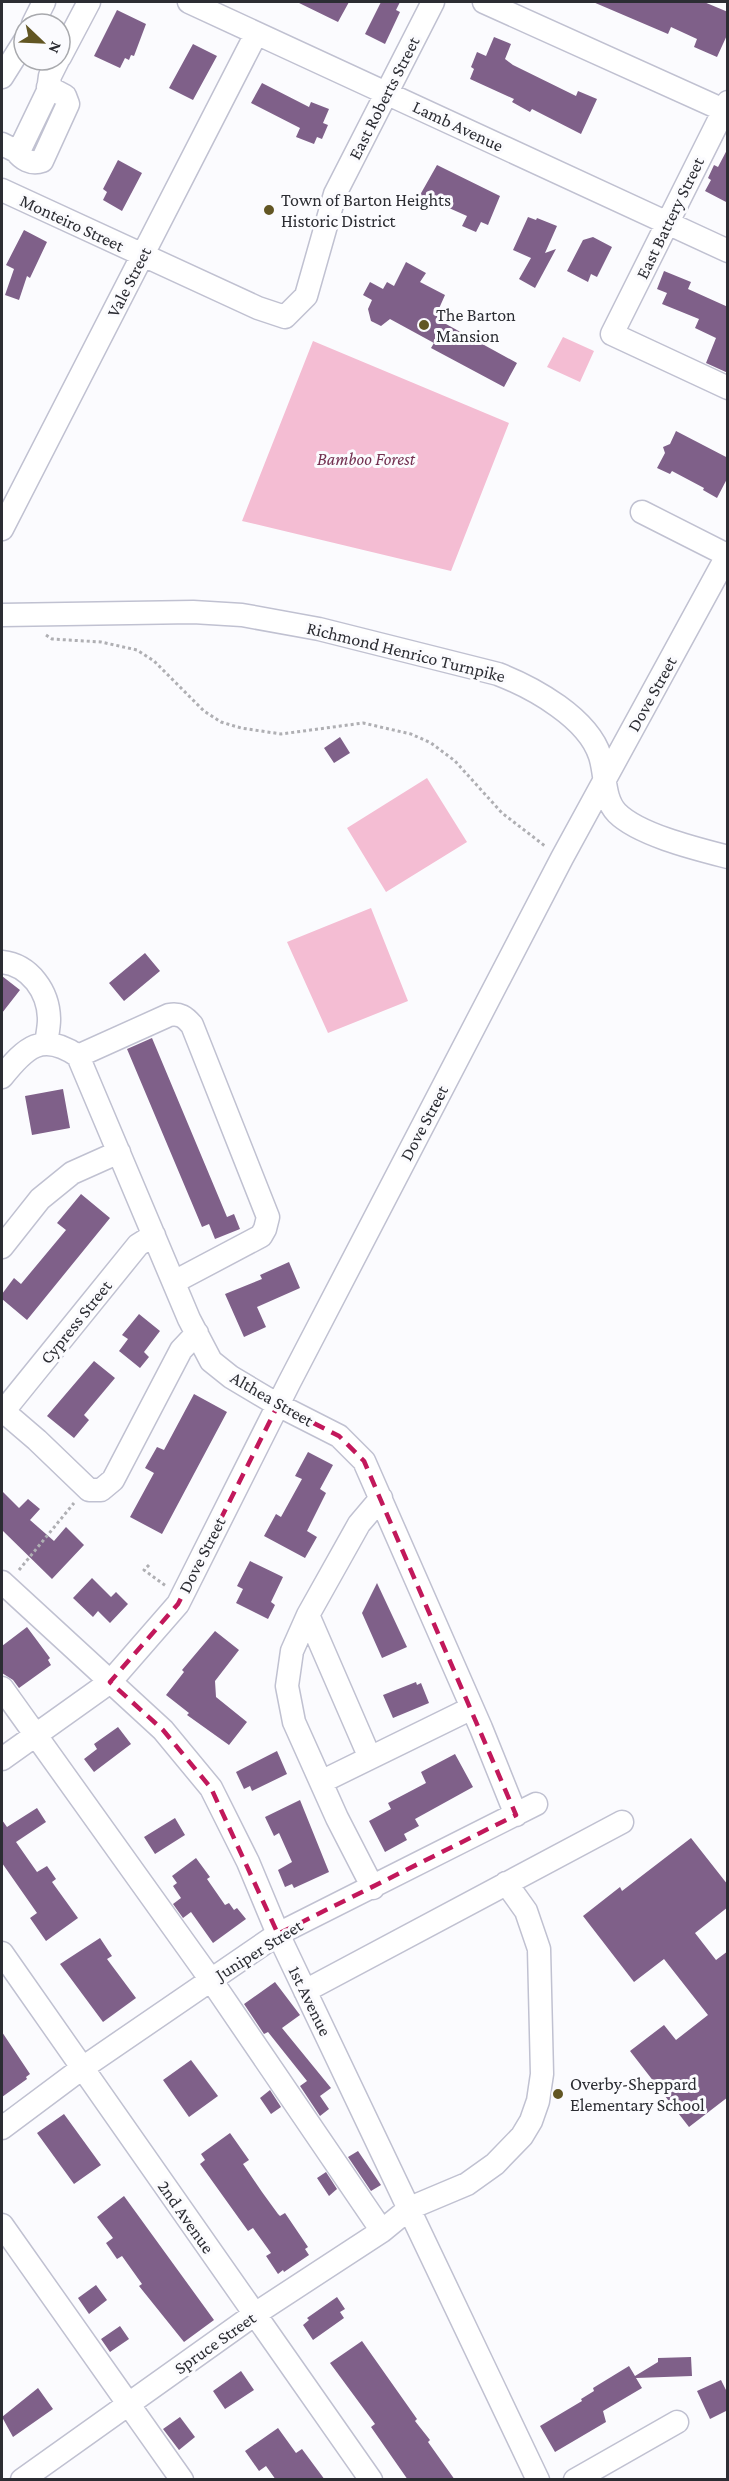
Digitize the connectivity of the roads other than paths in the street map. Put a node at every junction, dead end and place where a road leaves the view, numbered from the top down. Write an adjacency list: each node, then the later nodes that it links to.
1 (89, 2): 6 (street)
2 (189, 2): 5 (street, Lamb Avenue)
3 (433, 2): 10 (street, East Roberts Street)
4 (484, 2): 11 (street)
5 (256, 34): 10 (street, Lamb Avenue); 16 (street, Vale Street)
6 (72, 35)
7 (12, 61): 9 (street)
8 (55, 72): 12 (street)
9 (2, 77)
10 (386, 93): 14 (street, Lamb Avenue); 16 (street, East Roberts Street)
11 (726, 108): 14 (street, East Battery Street)
12 (9, 147)
13 (2, 190): 16 (street, Monteiro Street)
14 (669, 223): 15 (street, Lamb Avenue); 17 (street, East Battery Street)
15 (728, 251)
16 (143, 255): 19 (street, Vale Street)
17 (728, 388)
18 (642, 512): 20 (street)
19 (2, 529)
20 (727, 555): 22 (street, Dove Street)
21 (2, 615): 22 (street, Richmond Henrico Turnpike)
22 (604, 778): 23 (street, Richmond Henrico Turnpike); 33 (street, Dove Street)
23 (728, 857)
24 (2, 962): 25 (street)
25 (46, 1044): 26 (street); 27 (street)
26 (78, 1056): 28 (street, Althea Street); 31 (street)
27 (2, 1077)
28 (119, 1152): 29 (street, Althea Street); 30 (street)
29 (154, 1235): 31 (street, Althea Street); 34 (street, Cypress Street)
30 (2, 1247)
31 (174, 1282): 32 (street, Althea Street)
32 (197, 1333): 33 (street, Althea Street); 34 (street)
33 (278, 1404): 35 (street, Althea Street); 38 (street, Dove Street)
34 (2, 1411)
35 (381, 1498): 37 (street); 40 (street, Althea Street)
36 (4, 1584): 38 (street, 1st Avenue)
37 (308, 1615): 42 (street); 44 (street)
38 (110, 1682): 41 (street, Dove Street); 50 (street, 1st Avenue)
39 (2, 1688): 41 (street)
40 (472, 1708): 42 (street); 46 (street, Althea Street)
41 (35, 1735): 43 (street, Dove Street); 52 (street)
42 (370, 1758): 44 (street)
43 (2, 1759)
44 (321, 1782): 49 (street)
45 (536, 1804): 46 (street, Juniper Street)
46 (516, 1815): 49 (street, Juniper Street)
47 (622, 1822): 48 (street)
48 (506, 1883): 53 (street); 56 (street, Spruce Street)
49 (373, 1888): 50 (street, Juniper Street)
50 (278, 1934): 52 (street, Juniper Street); 53 (street, 1st Avenue)
51 (2, 1953): 54 (street, 2nd Avenue)
52 (212, 1980): 54 (street, Juniper Street); 58 (street)
53 (305, 1991): 56 (street, 1st Avenue)
54 (81, 2069): 55 (street, Juniper Street); 59 (street, 2nd Avenue)
55 (2, 2128)
56 (410, 2208): 58 (street, Spruce Street); 65 (street, 1st Avenue)
57 (2, 2225): 60 (street)
58 (382, 2231): 59 (street, Spruce Street)
59 (255, 2314): 60 (street, Spruce Street); 64 (street, 2nd Avenue)
60 (129, 2404): 62 (street, Spruce Street); 63 (street)
61 (677, 2422): 66 (street)
62 (22, 2480)
63 (182, 2480)
64 (371, 2480)
65 (538, 2480)
66 (575, 2480)

